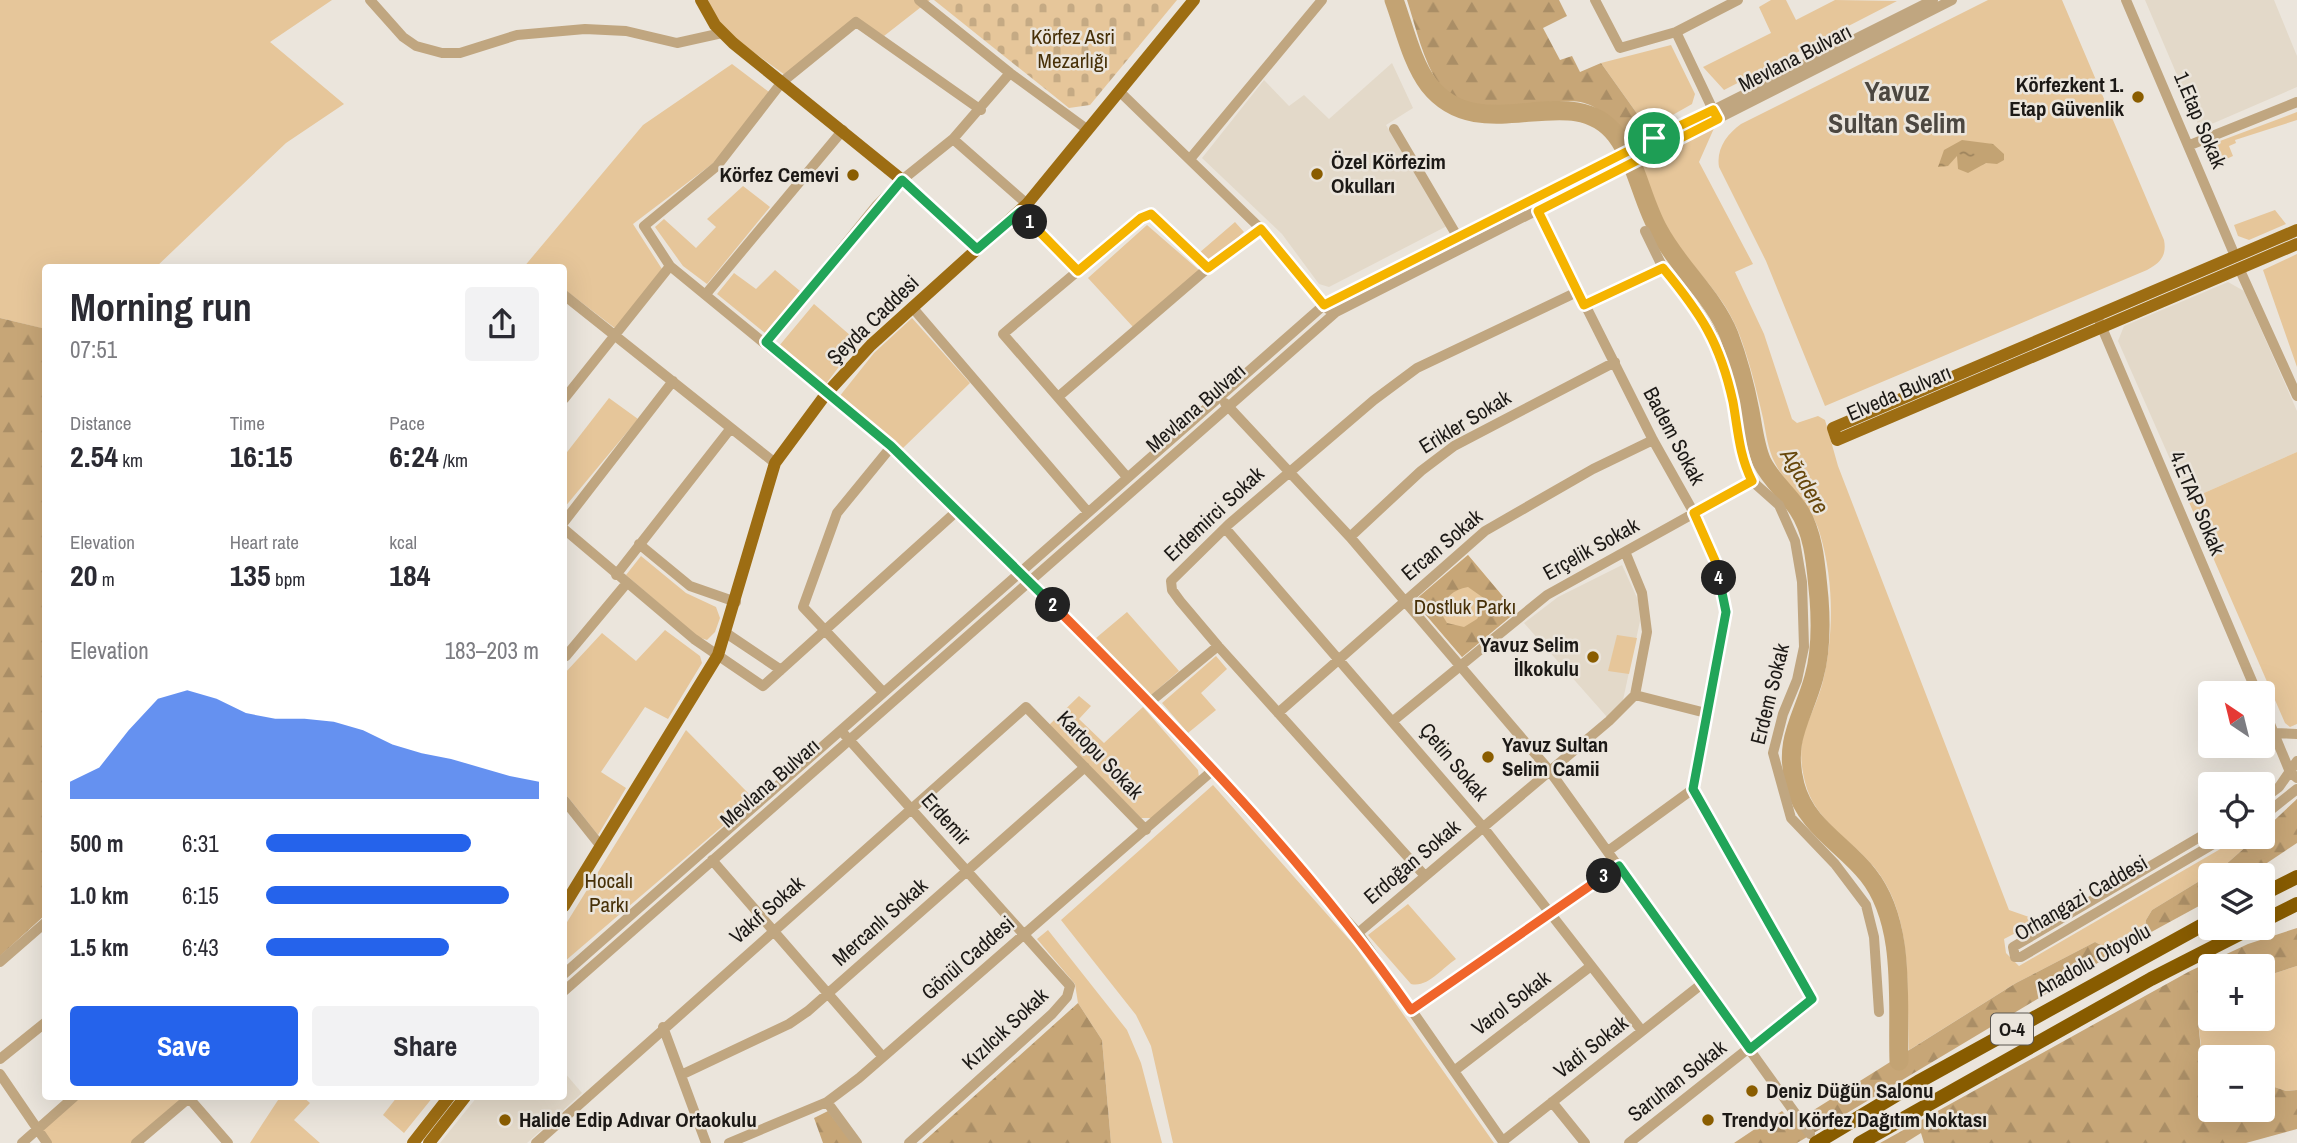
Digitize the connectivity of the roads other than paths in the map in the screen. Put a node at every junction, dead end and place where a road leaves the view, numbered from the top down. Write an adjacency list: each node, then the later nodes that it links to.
1 (370, 0): 14 (street)
2 (701, 0): 14 (main road)
3 (919, 0): 15 (street)
4 (1194, 0): 17 (main road, Şeyda Caddesi)
5 (1322, 0): 26 (street)
6 (1595, 0): 13 (street)
7 (1738, 0): 13 (street)
8 (1904, 0): 12 (street)
9 (1933, 0): 12 (street, Mevlana Bulvarı)
10 (1952, 0): 12 (street, Mevlana Bulvarı)
11 (2126, 0): 25 (street, 1.Etap Sokak)
12 (1911, 16): 20 (street, Mevlana Bulvarı)
13 (1676, 32): 20 (street)
14 (722, 33): 16 (main road)
15 (1010, 73): 19 (street); 23 (street)
16 (782, 82): 19 (street); 22 (main road); 38 (street)
17 (1119, 91): 23 (main road, Şeyda Caddesi); 26 (street)
18 (2297, 102): 25 (street)
19 (981, 110): 24 (street)
20 (1715, 114): 29 (street, Mevlana Bulvarı); 33 (street, Mevlana Bulvarı)
21 (1394, 129): 33 (street)
22 (843, 130): 27 (main road); 43 (street)
23 (1088, 130): 28 (main road, Şeyda Caddesi)
24 (953, 139): 27 (street); 28 (street)
25 (2190, 145): 37 (street, 1.Etap Sokak)
26 (1190, 159): 30 (street)
27 (902, 180): 36 (main road); 51 (street)
28 (1024, 208): 36 (main road, Şeyda Caddesi); 41 (street)
29 (1538, 211): 35 (street, Mevlana Bulvarı); 42 (street, Badem Sokak)
30 (1261, 229): 39 (street); 45 (street)
31 (2297, 230): 37 (main road, Elveda Bulvarı)
32 (1645, 231): 40 (street, Erdem Sokak)
33 (1458, 237): 35 (street); 45 (street, Mevlana Bulvarı)
34 (2297, 243): 37 (main road, Elveda Bulvarı)
35 (1464, 248): 48 (street, Mevlana Bulvarı)
36 (977, 249): 47 (main road, Şeyda Caddesi)
37 (2237, 262): 49 (main road, Elveda Bulvarı); 56 (street, 1.Etap Sokak)
38 (670, 266): 43 (street); 50 (street)
39 (1208, 268): 41 (street); 57 (street)
40 (1663, 268): 46 (street); 66 (street, Erdem Sokak)
41 (1078, 271): 57 (street)
42 (1577, 292): 46 (street, Badem Sokak); 64 (street, Erdemirci Sokak)
43 (706, 294): 51 (street)
44 (567, 297): 50 (street)
45 (1324, 305): 48 (street); 58 (street, Mevlana Bulvarı)
46 (1584, 305): 52 (street, Badem Sokak)
47 (912, 307): 54 (main road, Şeyda Caddesi); 67 (street)
48 (1333, 315): 59 (street, Mevlana Bulvarı)
49 (2099, 321): 49 (main road, Elveda Bulvarı); 90 (street, 4.ETAP Sokak)
50 (615, 334): 53 (street); 55 (street)
51 (766, 342): 54 (street)
52 (1615, 362): 61 (street, Badem Sokak); 73 (street, Erikler Sokak)
53 (673, 381): 60 (street); 70 (street)
54 (825, 394): 62 (street); 63 (main road, Şeyda Caddesi)
55 (567, 395)
56 (2297, 396)
57 (1058, 397): 65 (street)
58 (1219, 397): 59 (street); 65 (street, Mevlana Bulvarı)
59 (1228, 406): 64 (street); 78 (street, Mevlana Bulvarı)
60 (731, 428): 63 (street); 74 (street)
61 (1653, 440): 69 (street, Badem Sokak); 80 (street, Ercan Sokak)
62 (891, 446): 68 (street); 82 (street)
63 (775, 463): 81 (main road, Şeyda Caddesi)
64 (1289, 472): 71 (street, Erdemirci Sokak); 73 (street)
65 (1127, 477): 67 (street, Mevlana Bulvarı)
66 (1752, 481): 69 (street, Erçelik Sokak); 143 (street, Erdem Sokak)
67 (1087, 511): 76 (street, Mevlana Bulvarı)
68 (957, 512): 76 (street); 82 (street)
69 (1694, 513): 75 (street, Erçelik Sokak); 96 (street, Badem Sokak)
70 (567, 518)
71 (1225, 528): 84 (street, Erdemirci Sokak); 87 (street, Çetin Sokak)
72 (567, 532): 77 (street)
73 (1350, 537): 80 (street)
74 (639, 544): 77 (street); 81 (street)
75 (1626, 554): 88 (street, Erçelik Sokak); 92 (street)
76 (1018, 571): 78 (street); 91 (street, Mevlana Bulvarı)
77 (616, 575): 79 (street)
78 (1028, 580): 93 (street); 102 (street, Mevlana Bulvarı)
79 (625, 584): 85 (street); 86 (street)
80 (1405, 600): 87 (street, Ercan Sokak); 88 (street)
81 (736, 603): 83 (main road, Şeyda Caddesi)
82 (825, 630): 89 (street); 91 (street)
83 (726, 633): 86 (main road, Şeyda Caddesi); 89 (street)
84 (1218, 646): 93 (street); 95 (street, Erdemirci Sokak)
85 (567, 652)
86 (719, 655): 89 (street); 117 (main road, Şeyda Caddesi)
87 (1339, 657): 95 (street, Ercan Sokak); 97 (street, Çetin Sokak)
88 (1459, 665): 97 (street, Erçelik Sokak); 105 (street)
89 (781, 670)
90 (2252, 681)
91 (883, 692): 98 (street, Mevlana Bulvarı)
92 (1635, 695): 96 (street); 105 (street, Erdoğan Sokak)
93 (1150, 702): 106 (street)
94 (1026, 707): 104 (street, Kartopu Sokak); 113 (street, Vakıf Sokak)
95 (1278, 713): 123 (street, Erdemirci Sokak)
96 (1706, 713): 108 (street, Badem Sokak)
97 (1393, 721): 114 (street, Çetin Sokak)
98 (839, 729): 102 (street, Erdemir); 138 (street, Mevlana Bulvarı)
99 (2275, 733): 100 (street)
100 (2297, 734)
101 (2275, 735): 107 (street)
102 (848, 739): 113 (street, Erdemir); 120 (street, Mevlana Bulvarı)
103 (2297, 761): 107 (street)
104 (1085, 767): 115 (street, Kartopu Sokak); 122 (street, Mercanlı Sokak)
105 (1549, 770): 114 (street, Erdoğan Sokak); 119 (street)
106 (1212, 771): 115 (street, Gönül Caddesi); 133 (street)
107 (2294, 775): 110 (street)
108 (1693, 789): 119 (street); 147 (street)
109 (2297, 789): 112 (street)
110 (2275, 790)
111 (567, 804): 117 (street)
112 (2275, 806)
113 (911, 808): 122 (street, Erdemir); 132 (street, Vakıf Sokak)
114 (1483, 827): 123 (street, Erdoğan Sokak); 128 (street, Çetin Sokak)
115 (1146, 830): 134 (street, Gönül Caddesi)
116 (2198, 838): 118 (street, Orhangazi Caddesi)
117 (599, 844): 126 (main road, Şeyda Caddesi)
118 (2205, 849)
119 (1608, 851): 121 (street)
120 (712, 859): 132 (street); 140 (street, Mevlana Bulvarı)
121 (1619, 866): 128 (street); 139 (street)
122 (967, 871): 134 (street, Erdemir); 141 (street, Mercanlı Sokak)
123 (1425, 876): 133 (street, Erdoğan Sokak)
124 (2297, 877): 125 (highway)
125 (2275, 888)
126 (567, 901)
127 (2297, 904): 129 (highway)
128 (1549, 912): 137 (street, Çetin Sokak); 142 (street)
129 (2275, 915)
130 (2198, 928): 161 (highway, Anadolu Otoyolu / O-4)
131 (42, 929): 136 (street)
132 (774, 930): 141 (street); 145 (street, Vakıf Sokak)
133 (1357, 933): 142 (street)
134 (1024, 934): 148 (street, Gönül Caddesi); 173 (street, Kızılcık Sokak)
135 (2227, 940): 176 (highway, O-4)
136 (0, 962)
137 (1591, 965): 146 (street, Çetin Sokak); 150 (street, Varol Sokak)
138 (567, 971)
139 (1703, 984): 146 (street, Vadi Sokak); 147 (street)
140 (567, 988)
141 (828, 994): 148 (street); 152 (street, Mercanlı Sokak)
142 (1411, 1010): 150 (street)
143 (1879, 1012)
144 (42, 1025): 149 (street)
145 (663, 1027): 152 (street); 169 (street, Vakıf Sokak)
146 (1642, 1031): 159 (street, Vadi Sokak)
147 (1750, 1049): 161 (street); 175 (street, Saruhan Sokak)
148 (883, 1057): 158 (street, Gönül Caddesi)
149 (0, 1059)
150 (1454, 1070): 162 (street)
151 (0, 1074): 160 (street)
152 (681, 1075): 170 (street)
153 (70, 1100): 160 (street)
154 (187, 1100): 165 (street)
155 (191, 1100): 166 (street)
156 (447, 1100): 167 (main road)
157 (463, 1100): 168 (main road)
158 (827, 1102): 171 (street, Gönül Caddesi); 172 (street)
159 (1552, 1102): 162 (street, Vadi Sokak); 174 (street)
160 (37, 1128): 163 (street); 164 (street)
161 (1813, 1139)
162 (1504, 1142)
163 (22, 1143)
164 (47, 1143)
165 (136, 1143)
166 (228, 1143)
167 (412, 1143)
168 (429, 1143)
169 (536, 1143)
170 (706, 1143)
171 (729, 1143)
172 (858, 1143)
173 (909, 1143)
174 (1585, 1143)
175 (1629, 1143)
176 (1860, 1143)

